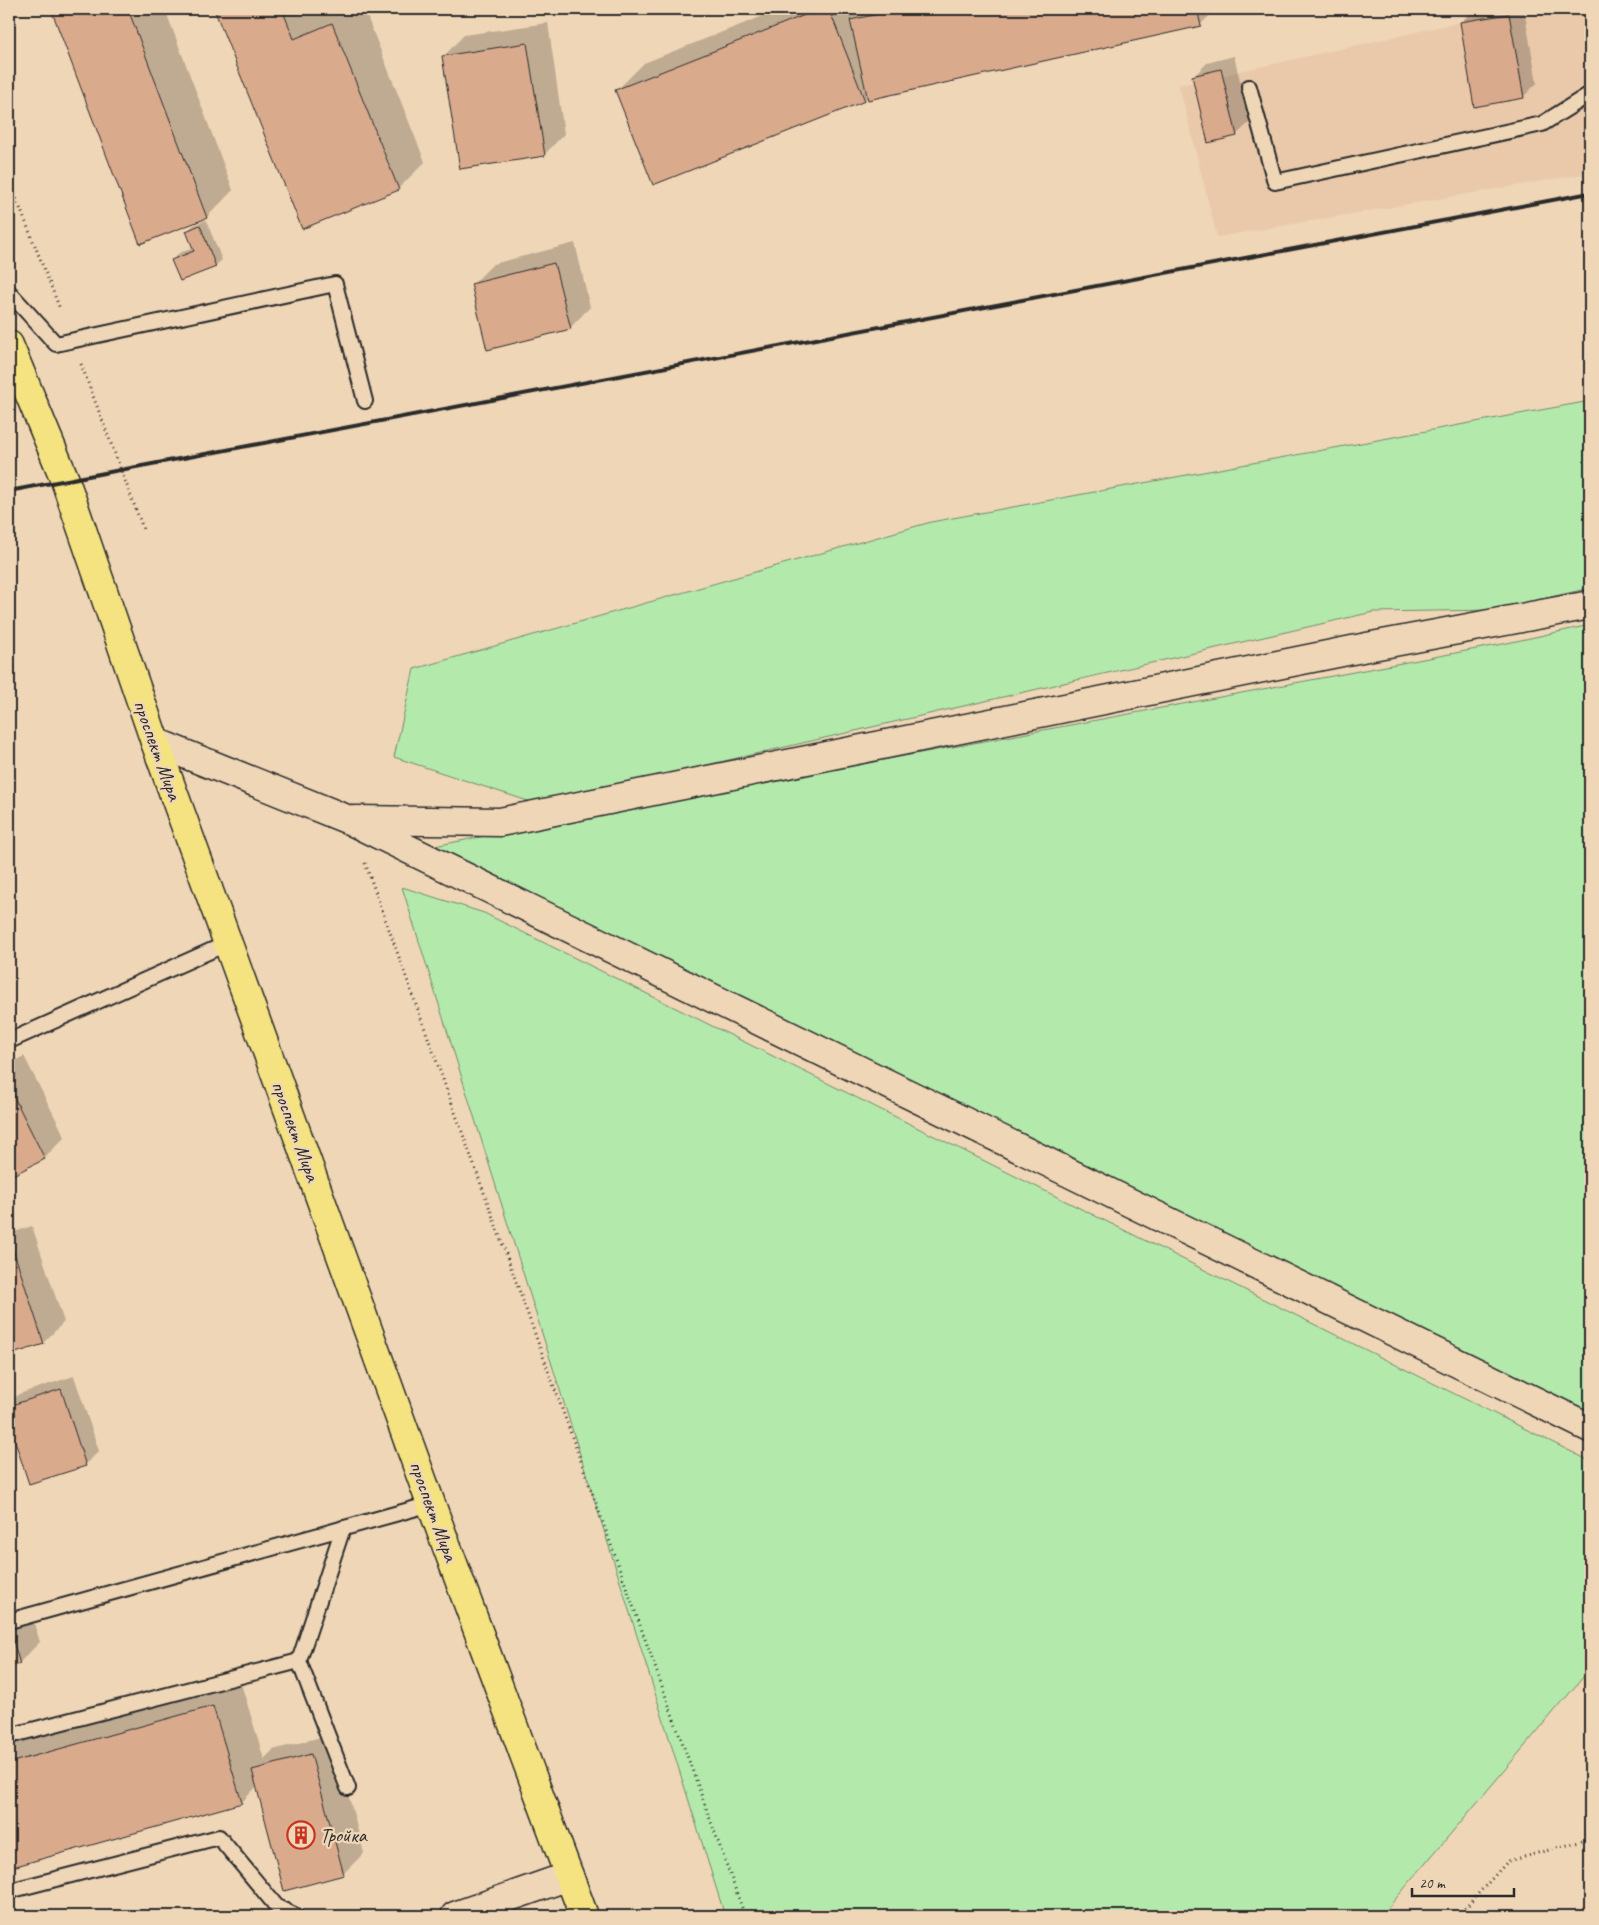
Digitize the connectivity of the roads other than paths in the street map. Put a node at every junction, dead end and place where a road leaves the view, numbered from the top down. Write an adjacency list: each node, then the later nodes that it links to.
1 (1249, 87): 2 (lane)
2 (1590, 94)
3 (9, 292): 5 (lane)
4 (9, 345): 7 (main road, проспект Мира)
5 (365, 401)
6 (1590, 604): 8 (street)
7 (155, 742): 8 (street); 9 (main road, проспект Мира)
8 (349, 820): 11 (street)
9 (228, 943): 10 (lane); 12 (main road, проспект Мира)
10 (9, 1041)
11 (1590, 1428)
12 (432, 1504): 13 (lane); 18 (main road, проспект Мира)
13 (343, 1528): 14 (lane); 15 (lane)
14 (9, 1621)
15 (299, 1661): 16 (lane); 17 (lane)
16 (9, 1736)
17 (348, 1788)
18 (569, 1876): 21 (street); 22 (main road, проспект Мира)
19 (9, 1891): 20 (lane)
20 (296, 1916)
21 (454, 1916)
22 (584, 1916)

